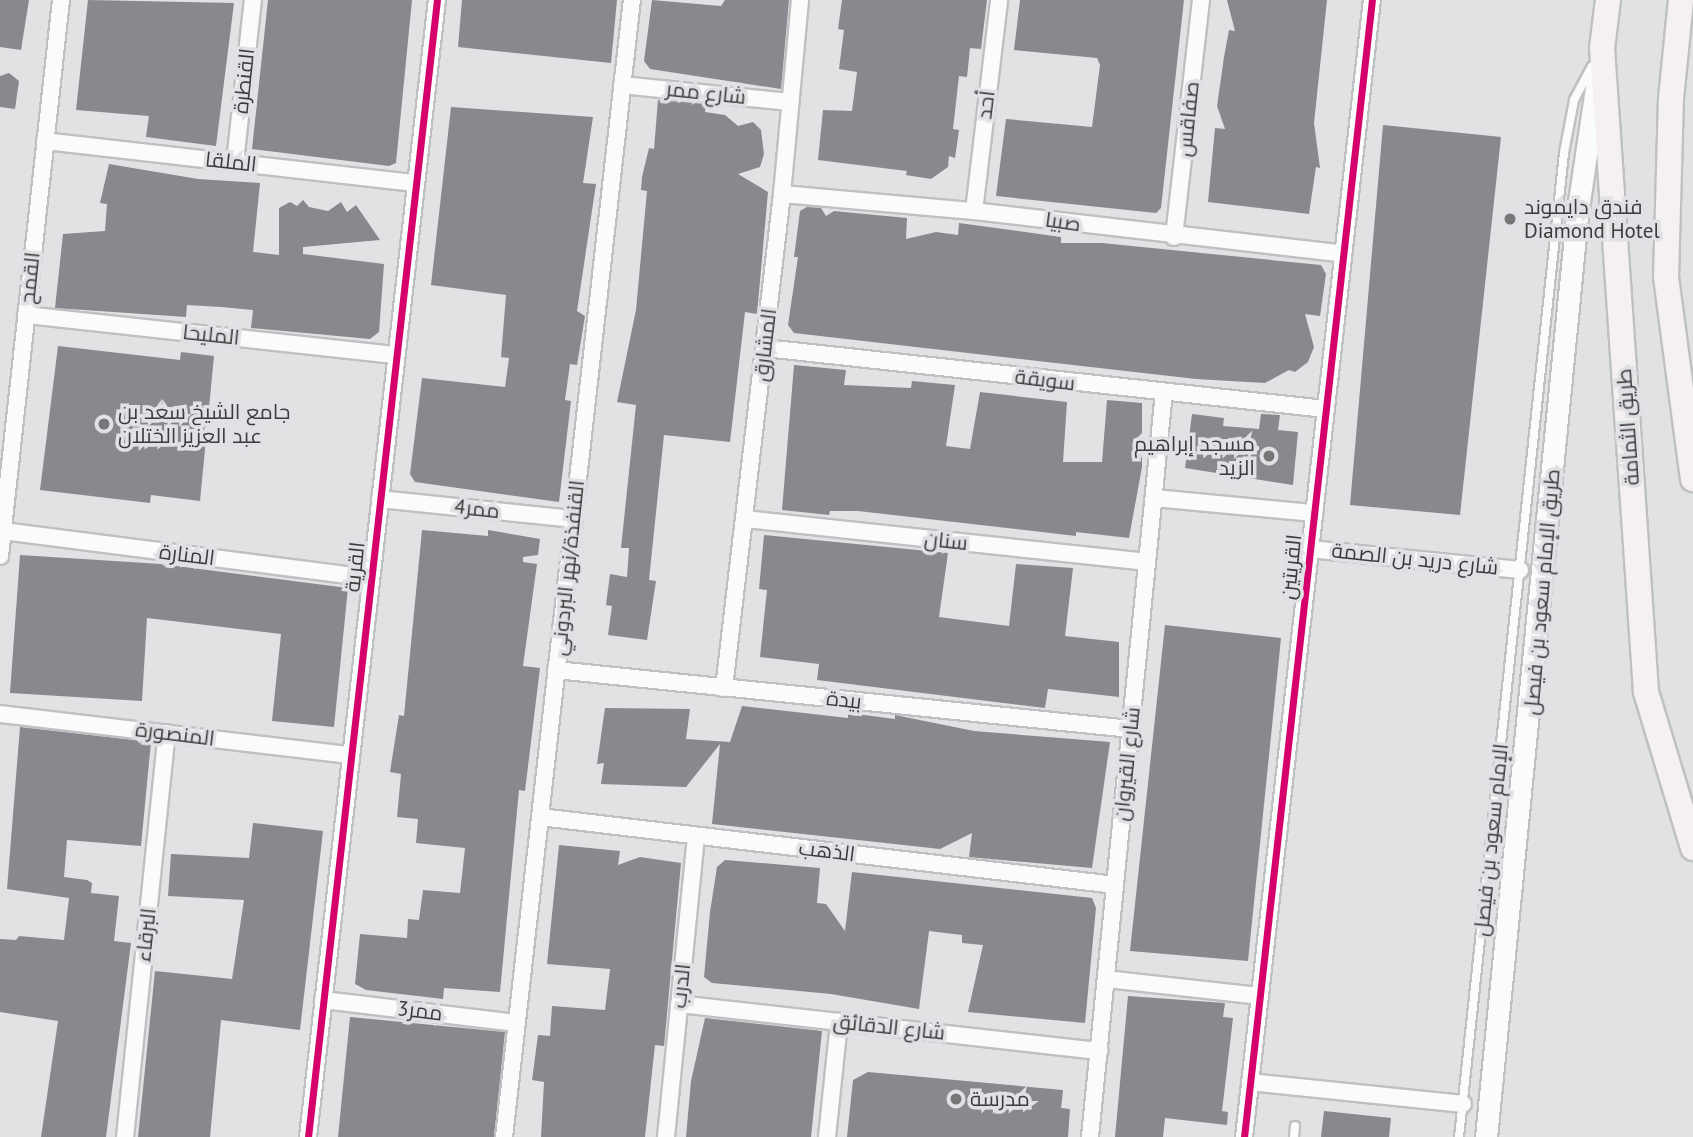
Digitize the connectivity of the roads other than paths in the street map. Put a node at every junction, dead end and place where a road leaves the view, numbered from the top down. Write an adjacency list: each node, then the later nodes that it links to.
1 (61, 0): 14 (street, القمح)
2 (253, 0): 15 (street, القنطرة)
3 (437, 0): 16 (street, القرية)
4 (632, 0): 12 (street, القنفذة/نهر البردوني)
5 (800, 0): 13 (street, المشارق)
6 (999, 0): 18 (street, أحد)
7 (1202, 0): 19 (street, صفاقس)
8 (1372, 0): 20 (street, القريتين)
9 (1608, 0): 11 (main road, طريق الثمامة)
10 (1681, 0): 27 (main road)
11 (1602, 48): 37 (lane, الإمام سعود بن فيصل); 47 (main road, طريق الثمامة); 68 (main road, طريق الإمام سعود بن فيصل)
12 (622, 85): 13 (street, شارع ممر); 31 (street, القنفذة/نهر البردوني)
13 (789, 102): 17 (street, المشارق)
14 (45, 141): 15 (street, الملقا); 21 (street, القمح)
15 (235, 162): 16 (street, الملقا)
16 (416, 183): 23 (street, القرية)
17 (782, 194): 18 (street, صبيا); 22 (street, المشارق)
18 (974, 211): 19 (street, صبيا)
19 (1174, 237): 20 (street, صبيا)
20 (1343, 254): 25 (street, القريتين)
21 (26, 315): 23 (street, المليحا); 26 (street, القمح)
22 (765, 348): 24 (street, سويقة); 32 (street, المشارق)
23 (396, 355): 29 (street, القرية)
24 (1164, 392): 25 (street, سويقة); 28 (street, شارع القيروان)
25 (1326, 409): 30 (street, القريتين)
26 (6, 454): 33 (street, القمح)
27 (1693, 479)
28 (1154, 498): 30 (street); 36 (street, شارع القيروان)
29 (380, 499): 31 (street, ممر4); 38 (street, القرية)
30 (1314, 513): 34 (street, القريتين)
31 (574, 519): 39 (street, القنفذة/نهر البردوني)
32 (745, 519): 36 (street, سنان); 40 (street, المشارق)
33 (3, 531): 35 (street, القمح); 38 (street, المنارة)
34 (1310, 549): 37 (street, شارع دريد بن الصمة); 50 (street, القريتين)
35 (0, 556)
36 (1147, 562): 42 (street, شارع القيروان)
37 (1520, 570): 57 (lane, الإمام سعود بن فيصل)
38 (371, 578): 44 (street, القرية)
39 (556, 670): 40 (street, بيدة); 45 (street, القنفذة/نهر البردوني)
40 (724, 688): 42 (street, بيدة)
41 (0, 713): 43 (street, المنصورة)
42 (1131, 729): 48 (street, شارع القيروان)
43 (167, 733): 44 (street, المنصورة); 59 (street, البرقاء)
44 (351, 755): 51 (street, القرية)
45 (540, 817): 46 (street, الذهب); 54 (street, القنفذة/نهر البردوني)
46 (696, 836): 48 (street, الذهب); 52 (street, الدرب)
47 (1693, 848)
48 (1115, 885): 49 (street, شارع القيروان)
49 (1106, 979): 50 (street); 55 (street, شارع القيروان)
50 (1260, 996): 56 (street, القريتين)
51 (323, 1000): 54 (street, ممر3); 60 (street, القرية)
52 (679, 1004): 53 (street, شارع الدقائق); 62 (street, الدرب)
53 (839, 1021): 55 (street, شارع الدقائق); 63 (street)
54 (517, 1023): 61 (street, القنفذة/نهر البردوني)
55 (1099, 1051): 64 (street, شارع القيروان)
56 (1250, 1082): 57 (street); 65 (street, القريتين)
57 (1463, 1104): 67 (lane, الإمام سعود بن فيصل)
58 (1295, 1126): 66 (lane)
59 (125, 1137)
60 (308, 1137)
61 (504, 1137)
62 (666, 1137)
63 (827, 1137)
64 (1090, 1137)
65 (1244, 1137)
66 (1294, 1137)
67 (1459, 1137)
68 (1486, 1137)

